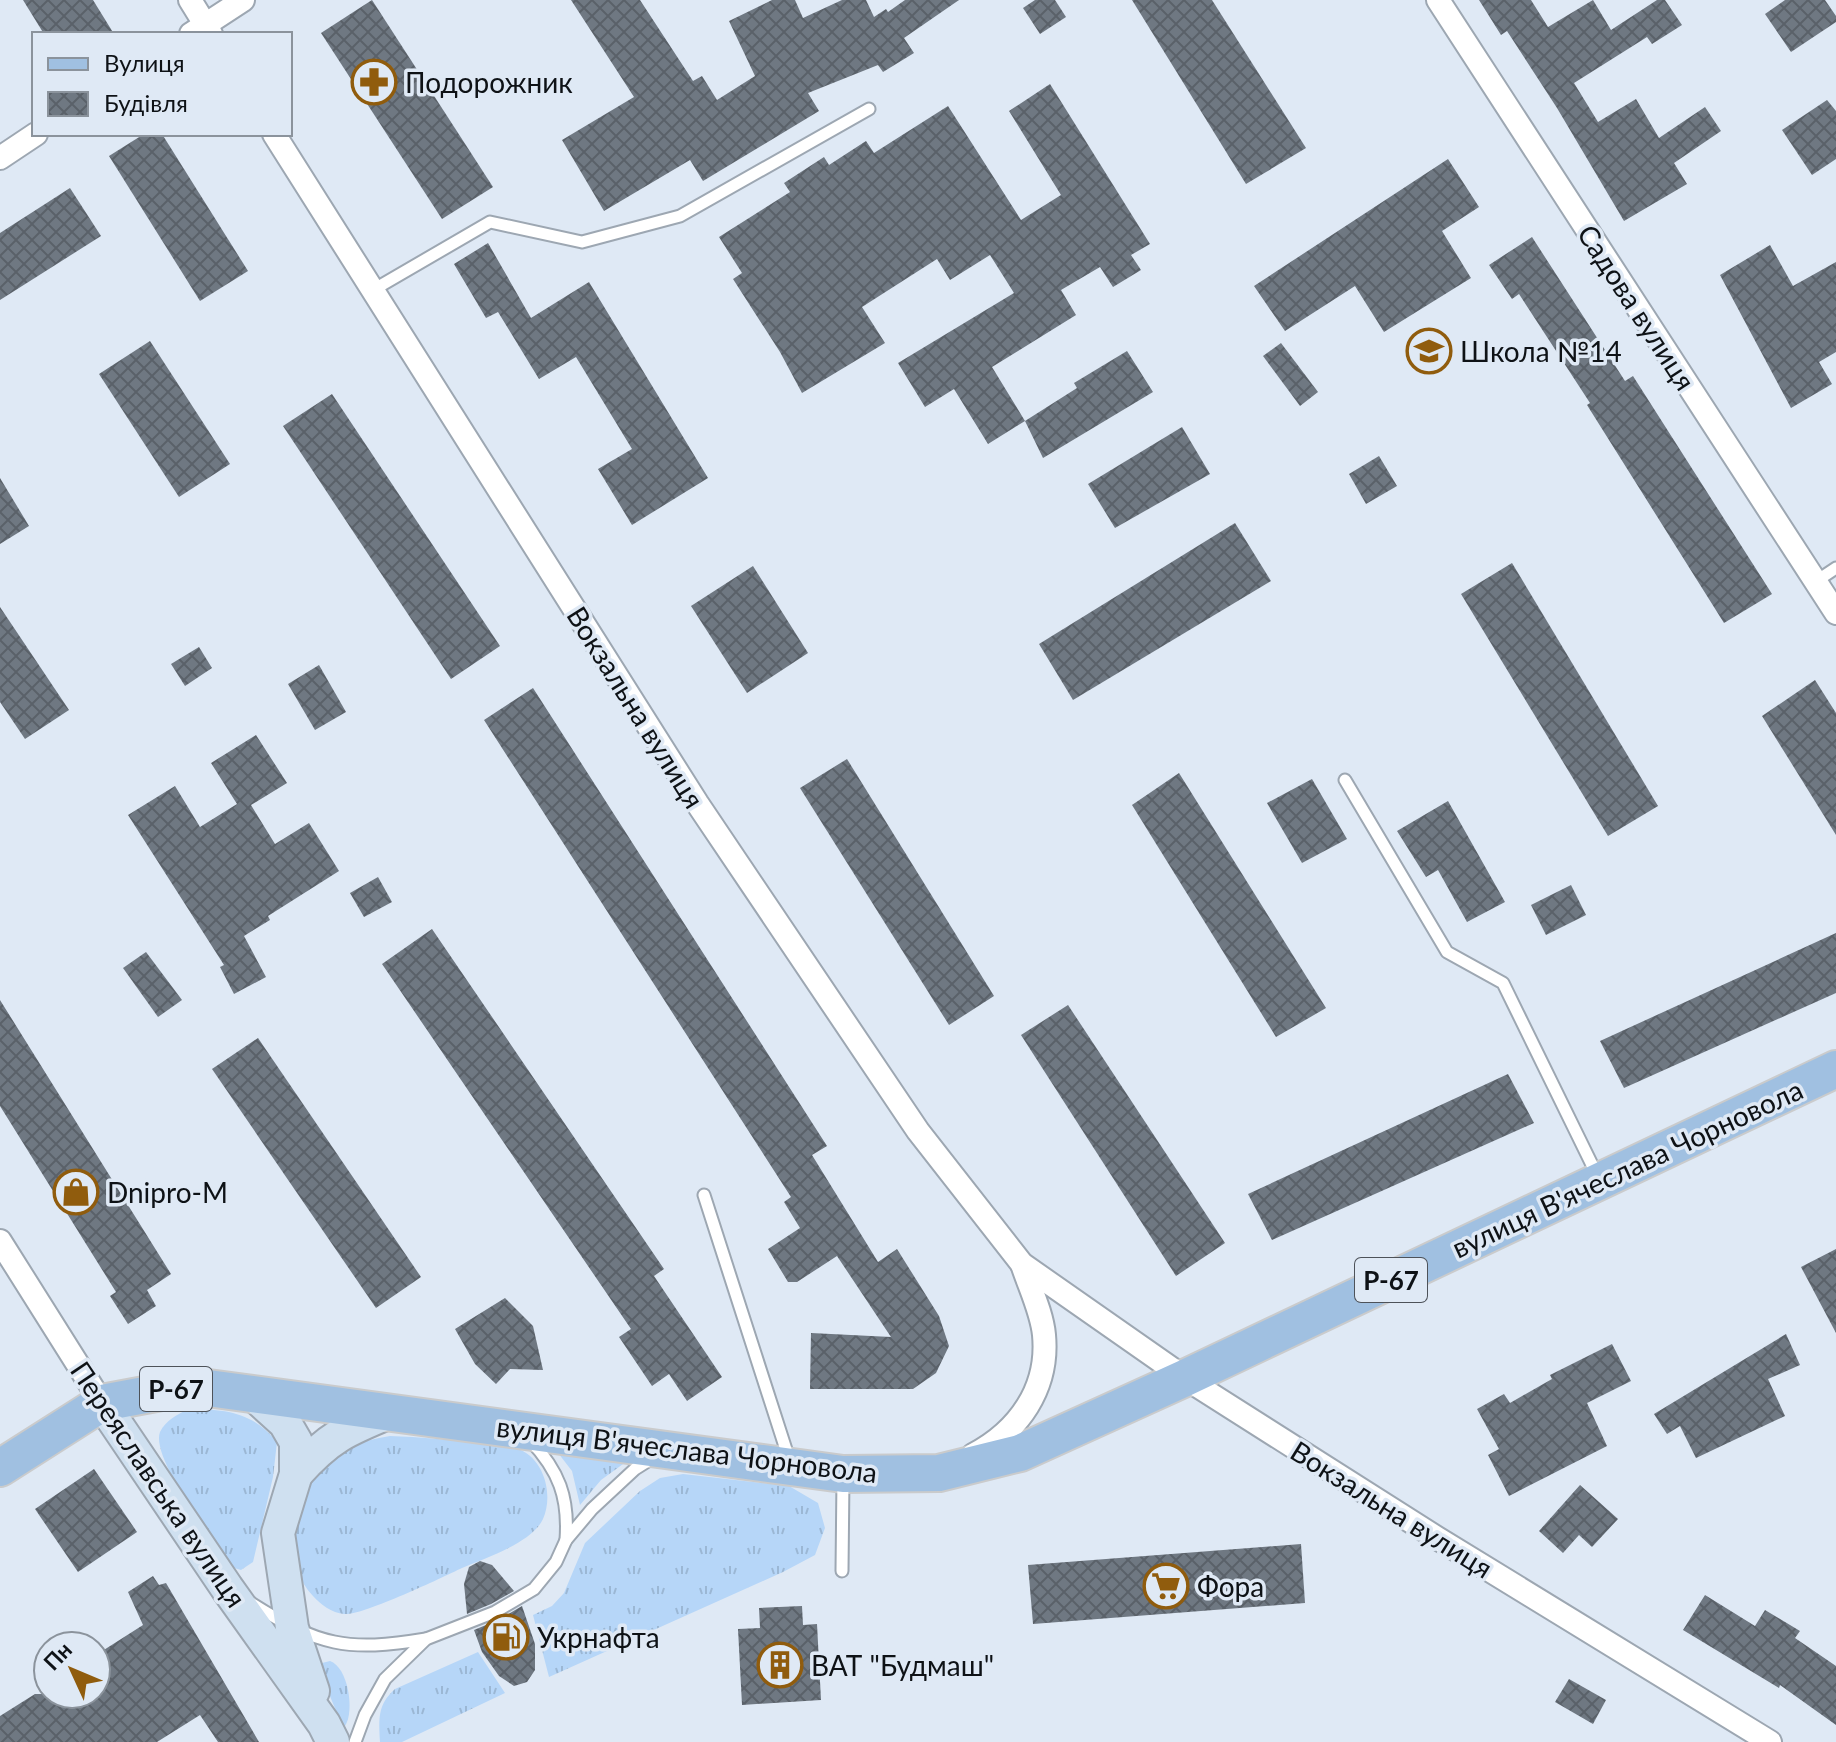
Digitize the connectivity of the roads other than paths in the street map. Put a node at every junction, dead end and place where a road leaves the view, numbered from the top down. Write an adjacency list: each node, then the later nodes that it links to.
1 (190, 0): 4 (street)
2 (243, 0): 4 (street)
3 (1438, 0): 11 (street, Садова вулиця)
4 (202, 31)
5 (869, 109): 9 (lane)
6 (33, 136): 8 (street)
7 (275, 136): 9 (street, Вокзальна вулиця)
8 (0, 158)
9 (373, 290): 18 (street, Вокзальна вулиця)
10 (1836, 568): 11 (lane)
11 (1815, 582): 12 (street, Садова вулиця)
12 (1836, 613)
13 (1345, 780): 15 (lane)
14 (1836, 1069): 15 (main road, вулиця В'ячеслава Чорновола / Р-67)
15 (1601, 1181): 19 (main road, вулиця В'ячеслава Чорновола / Р-67)
16 (704, 1195): 25 (lane)
17 (0, 1241): 21 (street, Переяславська вулиця)
18 (1022, 1264): 19 (street, Вокзальна вулиця); 27 (street, Вокзальна вулиця)
19 (1185, 1378): 27 (main road, вулиця В'ячеслава Чорновола / Р-67); 37 (street, Вокзальна вулиця)
20 (252, 1393): 21 (main road, вулиця В'ячеслава Чорновола / Р-67); 22 (main road, вулиця В'ячеслава Чорновола / Р-67); 28 (main road)
21 (102, 1403): 26 (main road, вулиця В'ячеслава Чорновола / Р-67); 32 (main road, Переяславська вулиця)
22 (390, 1412): 23 (main road, вулиця В'ячеслава Чорновола / Р-67); 28 (main road)
23 (519, 1429): 24 (main road, вулиця В'ячеслава Чорновола / Р-67); 30 (lane)
24 (668, 1449): 25 (main road, вулиця В'ячеслава Чорновола / Р-67); 30 (lane)
25 (791, 1467): 29 (main road, вулиця В'ячеслава Чорновола / Р-67)
26 (0, 1468)
27 (939, 1473): 29 (main road, вулиця В'ячеслава Чорновола / Р-67)
28 (296, 1474): 33 (main road, Переяславська вулиця)
29 (843, 1474): 31 (lane)
30 (566, 1540): 34 (lane)
31 (842, 1571)
32 (227, 1588): 33 (lane); 35 (main road, Переяславська вулиця)
33 (292, 1628): 34 (lane); 35 (main road, Переяславська вулиця)
34 (426, 1639): 36 (lane)
35 (329, 1733)
36 (355, 1742)
37 (1770, 1742)

